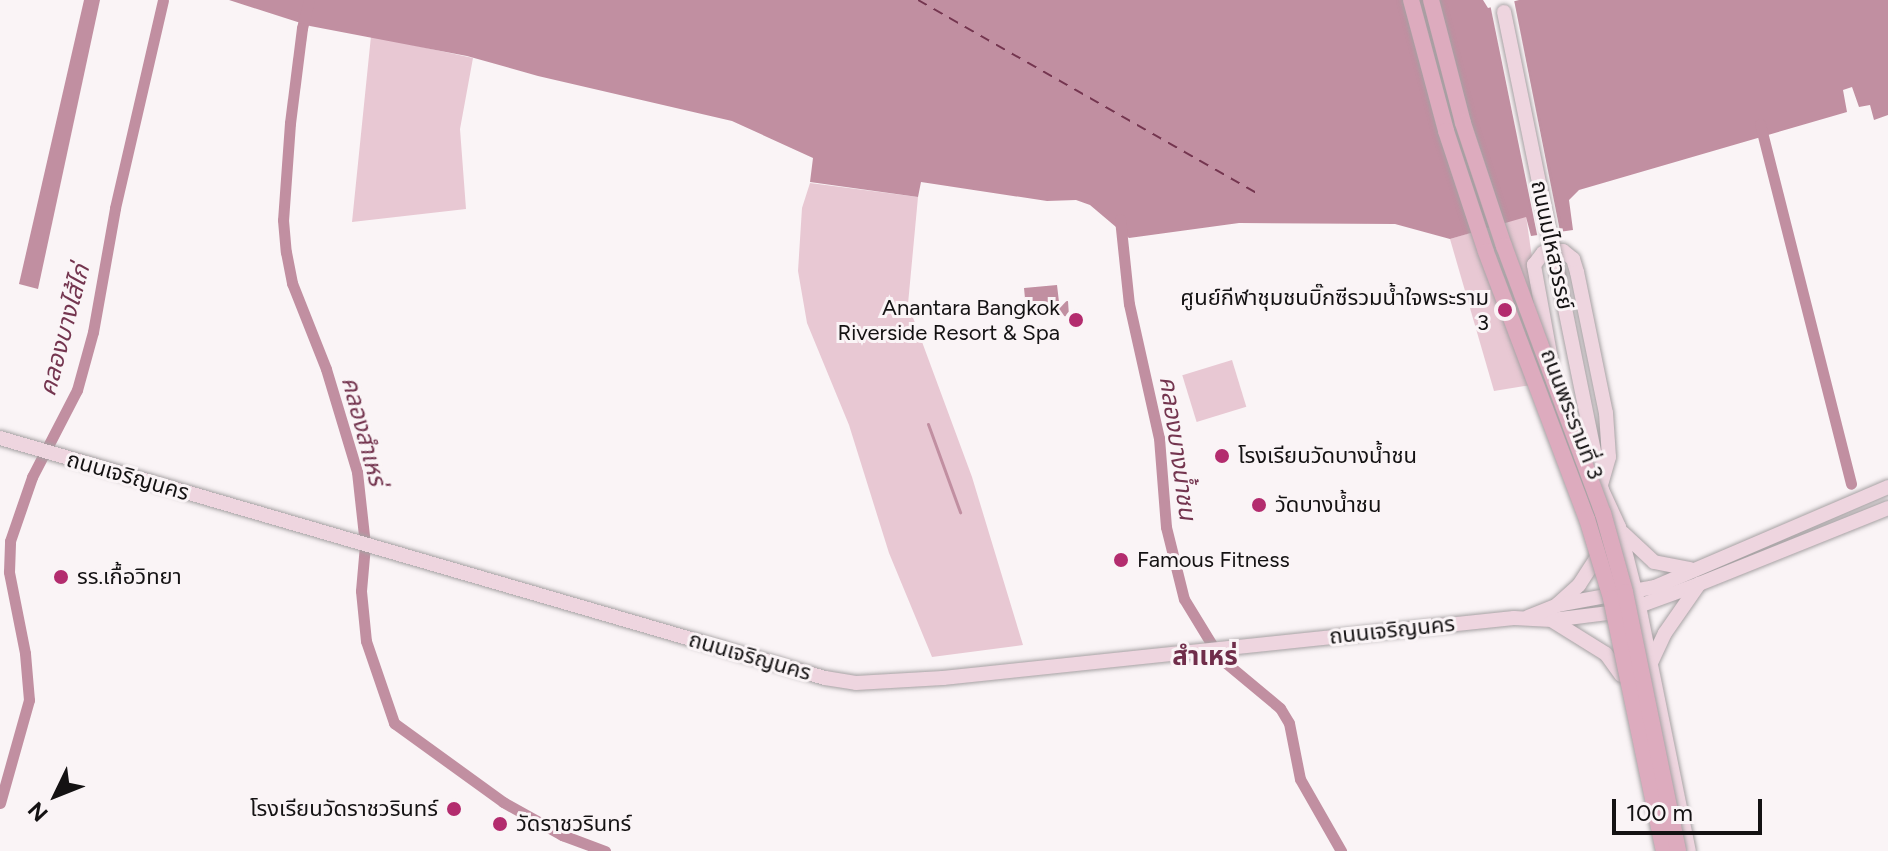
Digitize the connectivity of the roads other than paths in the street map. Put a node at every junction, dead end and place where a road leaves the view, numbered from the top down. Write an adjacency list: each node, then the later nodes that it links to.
1 (1411, 0): 20 (main road, ถนนพระรามที่ 3, bridge)
2 (1431, 0): 21 (main road, ถนนพระรามที่ 3, bridge)
3 (1502, 0): 6 (main road, ถนนมไหสวรรย์, bridge)
4 (0, 438): 15 (main road, ถนนเจริญนคร)
5 (1888, 487): 11 (main road, ถนนเจริญนคร)
6 (1601, 488): 8 (main road, ถนนมไหสวรรย์); 8 (main road); 9 (main road, ถนนมไหสวรรย์)
7 (1888, 508): 11 (main road, ถนนเจริญนคร)
8 (1599, 524): 10 (main road, ถนนมไหสวรรย์)
9 (1619, 527): 11 (main road); 12 (main road, ถนนมไหสวรรย์)
10 (1600, 553): 13 (main road); 14 (main road, ถนนมไหสวรรย์)
11 (1696, 577): 12 (main road, ถนนเจริญนคร); 17 (main road)
12 (1637, 599): 14 (main road, ถนนเจริญนคร); 17 (main road, ถนนมไหสวรรย์)
13 (1557, 605): 14 (main road, ถนนเจริญนคร); 15 (main road, ถนนเจริญนคร)
14 (1607, 605): 16 (main road, ถนนเจริญนคร); 18 (main road, ถนนมไหสวรรย์)
15 (1524, 618): 16 (main road, ถนนเจริญนคร)
16 (1552, 620): 18 (main road)
17 (1650, 665): 22 (main road, ถนนมไหสวรรย์)
18 (1621, 675): 19 (main road, ถนนมไหสวรรย์)
19 (1658, 851)
20 (1664, 851)
21 (1678, 851)
22 (1689, 851)

